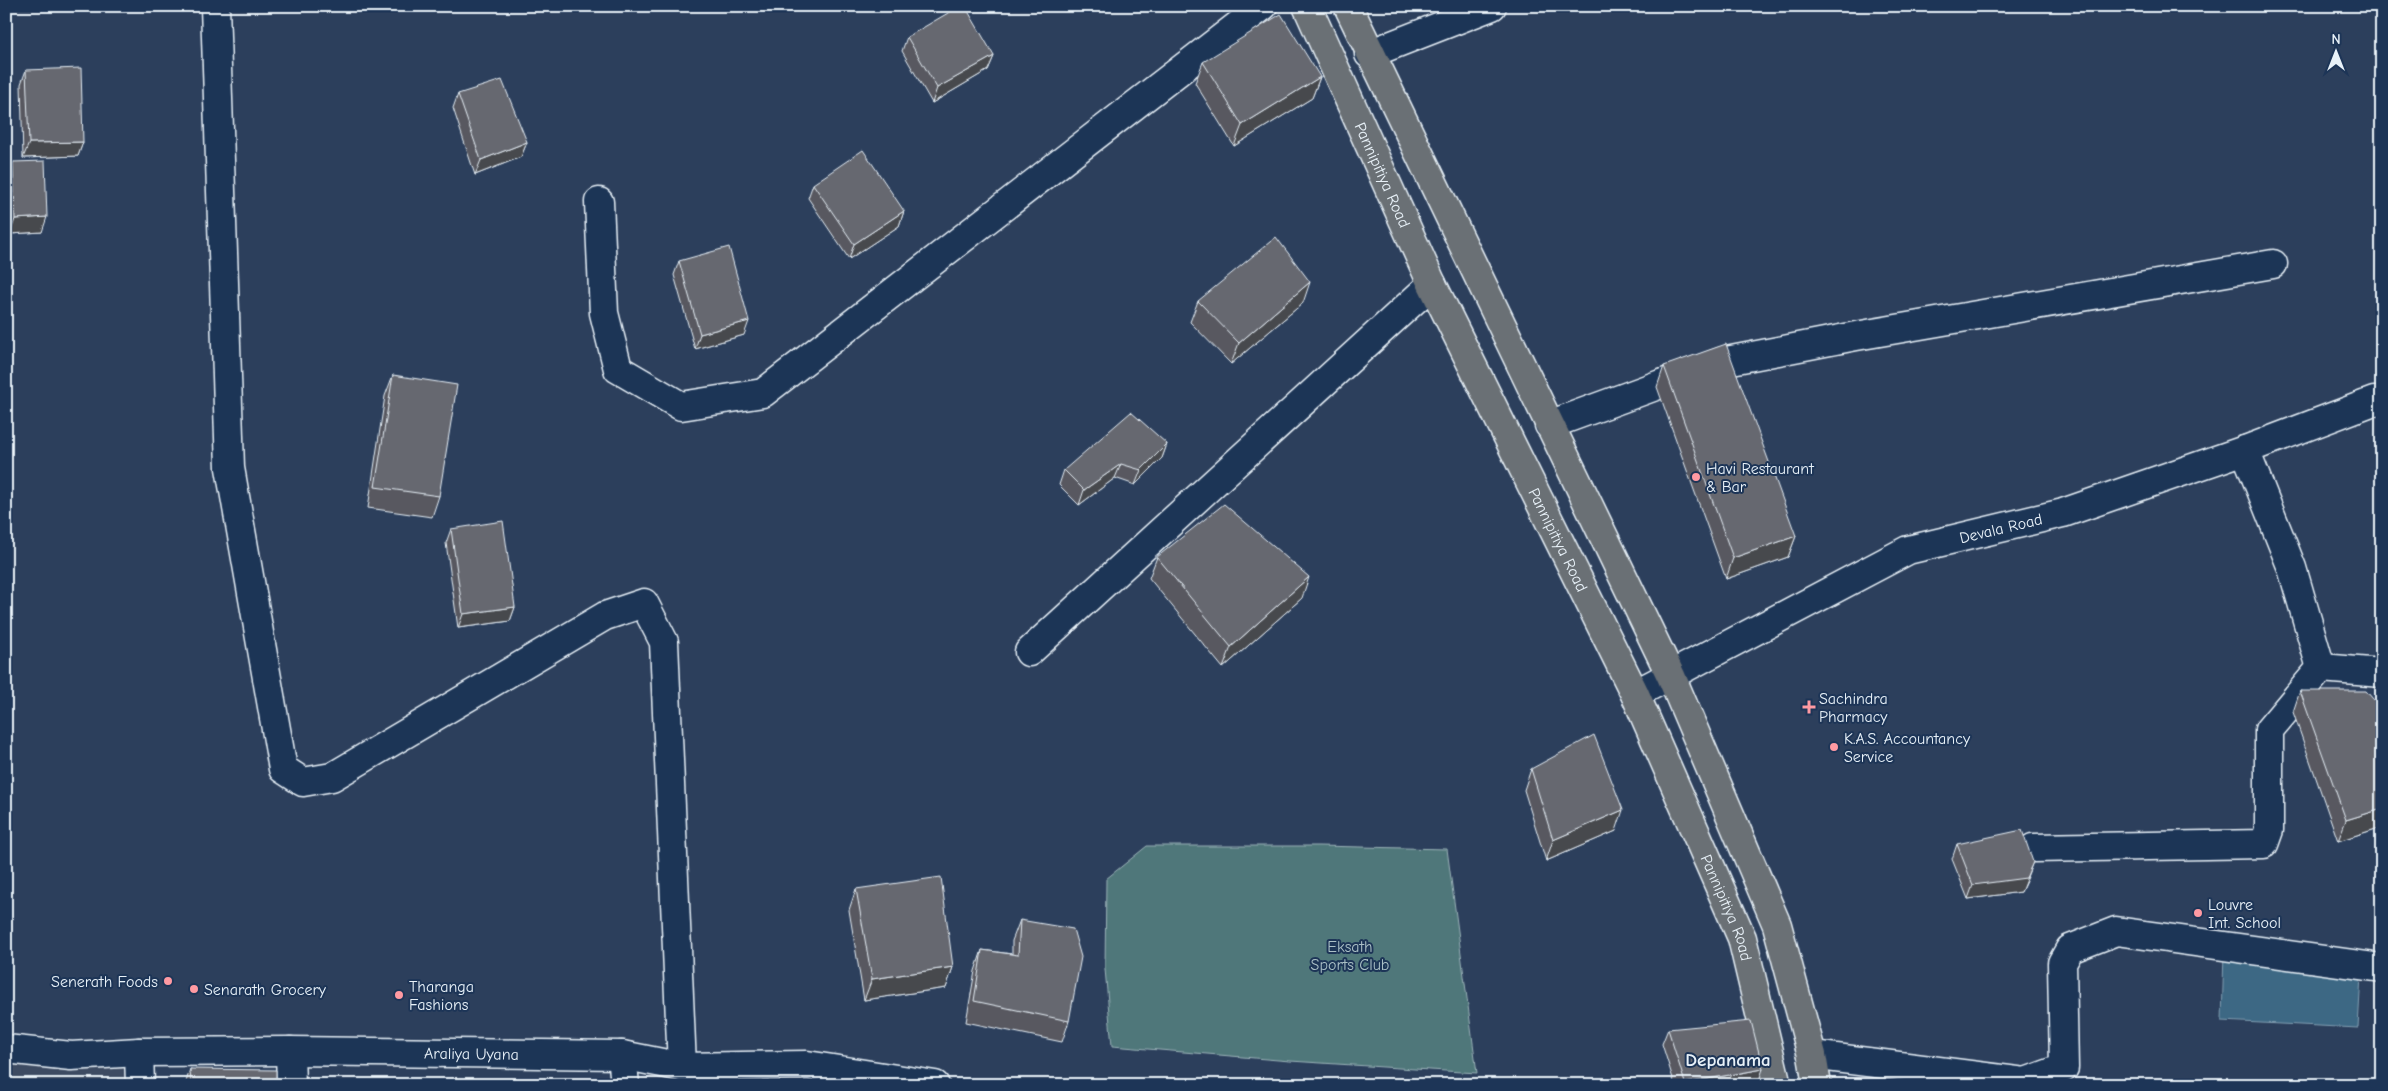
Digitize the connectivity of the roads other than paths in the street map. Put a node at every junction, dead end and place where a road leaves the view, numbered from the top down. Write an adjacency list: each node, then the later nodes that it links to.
1 (215, 6): 25 (street)
2 (1263, 6): 7 (street)
3 (1307, 6): 9 (main road, Pannipitiya Road)
4 (1348, 6): 6 (main road)
5 (1492, 6): 6 (street)
6 (1369, 54): 11 (main road)
7 (600, 202)
8 (2273, 264): 11 (street)
9 (1432, 284): 13 (street); 17 (main road, Pannipitiya Road)
10 (2382, 402): 12 (street, Devala Road)
11 (1549, 424): 16 (main road)
12 (2245, 450): 14 (street); 16 (street, Devala Road)
13 (1029, 652)
14 (2321, 668): 15 (street); 18 (street)
15 (2382, 673)
16 (1671, 676): 17 (street, Devala Road); 24 (main road)
17 (1635, 694): 31 (main road, Pannipitiya Road)
18 (2033, 848)
19 (2382, 968): 24 (street)
20 (6, 1049): 22 (street, Araliya Uyana)
21 (290, 1051): 22 (street, Araliya Uyana); 23 (street, Araliya Uyana); 28 (street)
22 (139, 1052): 27 (street)
23 (622, 1055): 25 (street, Araliya Uyana); 29 (street)
24 (1812, 1055): 32 (main road)
25 (682, 1066): 26 (street, Araliya Uyana)
26 (907, 1082): 30 (street, Araliya Uyana)
27 (140, 1085)
28 (291, 1085)
29 (625, 1085)
30 (934, 1085)
31 (1777, 1085)
32 (1817, 1085)

